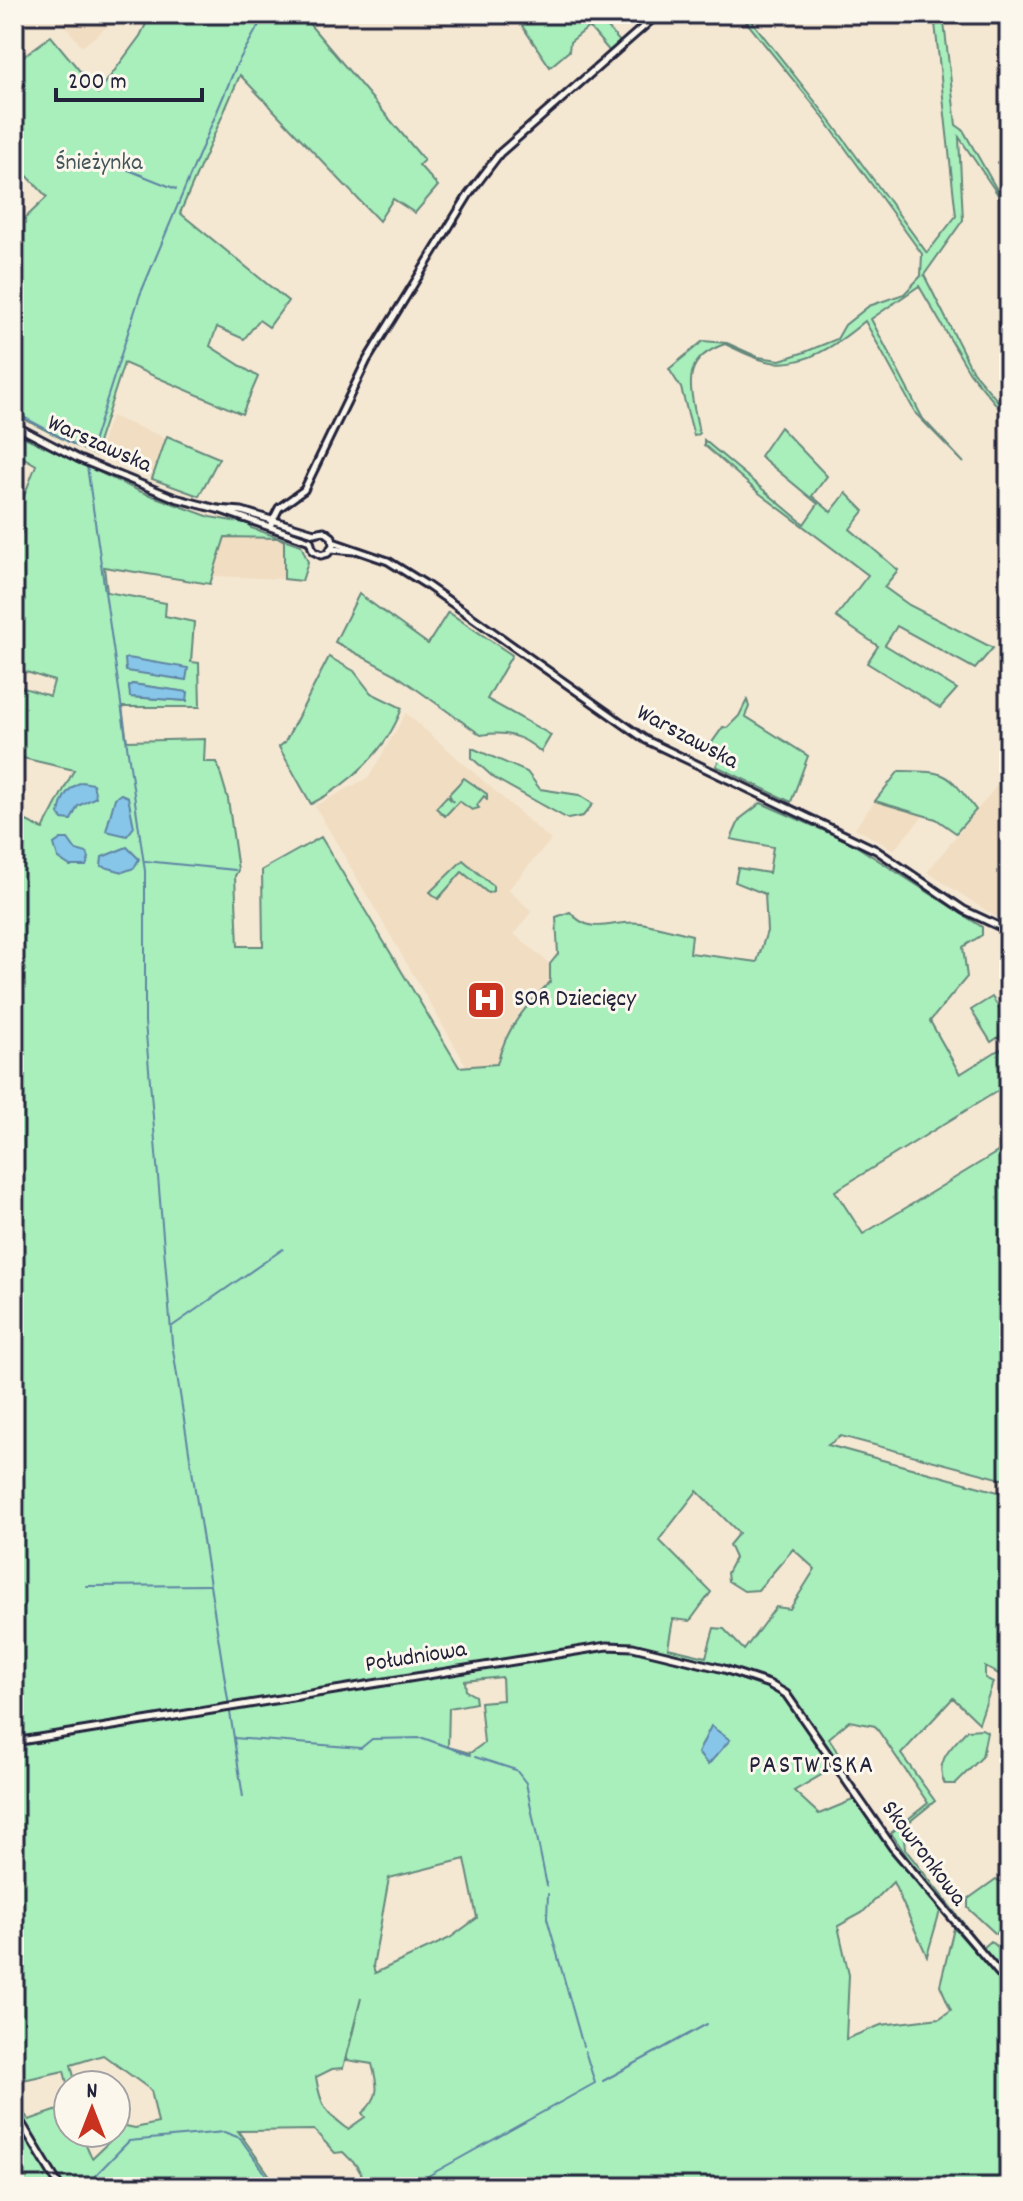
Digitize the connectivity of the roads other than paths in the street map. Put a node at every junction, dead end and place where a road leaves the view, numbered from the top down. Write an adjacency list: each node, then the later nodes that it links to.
1 (658, 14): 3 (street)
2 (14, 425): 3 (street, Warszawska)
3 (271, 522): 4 (street, Warszawska); 5 (street, Warszawska)
4 (314, 533): 5 (street); 6 (street)
5 (310, 541): 7 (street)
6 (333, 542): 7 (street); 8 (street, Warszawska)
7 (331, 549): 8 (street, Warszawska)
8 (363, 552): 9 (street, Warszawska)
9 (1009, 931)
10 (607, 1646): 11 (street, Południowa); 12 (street, Skowronkowa)
11 (14, 1742)
12 (1009, 1985)
13 (14, 2111): 14 (street)
14 (60, 2187)

